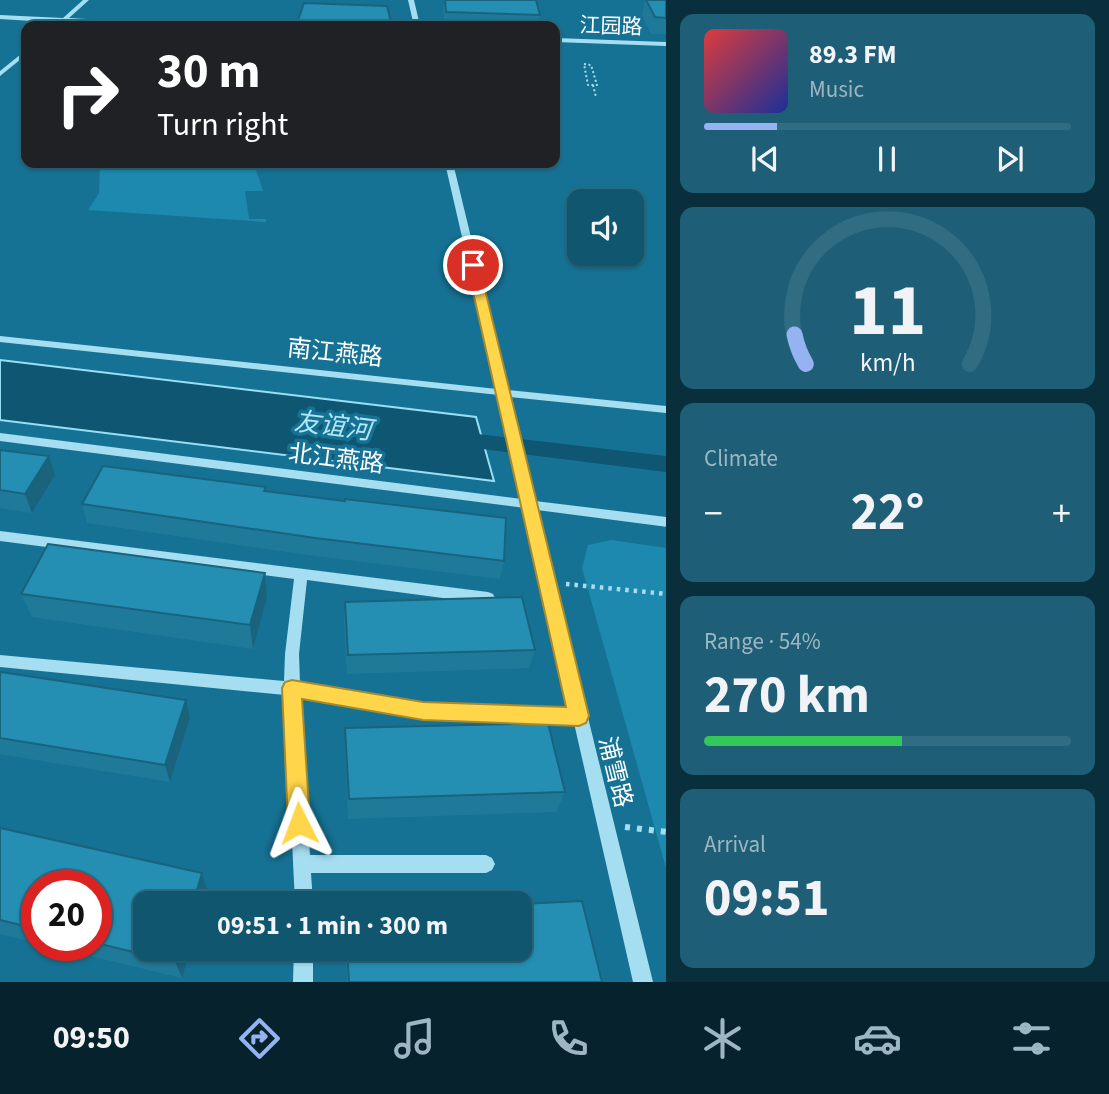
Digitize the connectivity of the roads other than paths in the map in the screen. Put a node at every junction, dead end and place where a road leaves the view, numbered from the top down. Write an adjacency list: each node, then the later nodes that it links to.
1 (86, 0): 4 (street)
2 (411, 0): 6 (street)
3 (0, 17): 4 (street)
4 (64, 20): 5 (street)
5 (88, 21)
6 (416, 21)
7 (560, 40): 8 (street, 江园路)
8 (666, 44)
9 (21, 56): 10 (street)
10 (0, 74)
11 (450, 168): 13 (street, 浦雪路)
12 (0, 339): 13 (street, 南江燕路)
13 (503, 392): 14 (street, 南江燕路); 16 (street, 浦雪路)
14 (666, 411)
15 (0, 437): 16 (street, 北江燕路)
16 (528, 504): 17 (street, 北江燕路); 23 (street, 浦雪路)
17 (666, 522)
18 (0, 536): 19 (street)
19 (302, 575): 20 (street); 22 (street)
20 (488, 598)
21 (0, 660): 22 (street)
22 (292, 688): 23 (street); 24 (street)
23 (579, 716): 29 (street, 浦雪路)
24 (303, 864): 25 (street); 26 (street)
25 (486, 864)
26 (304, 891)
27 (304, 961): 28 (street)
28 (303, 982)
29 (643, 982)

